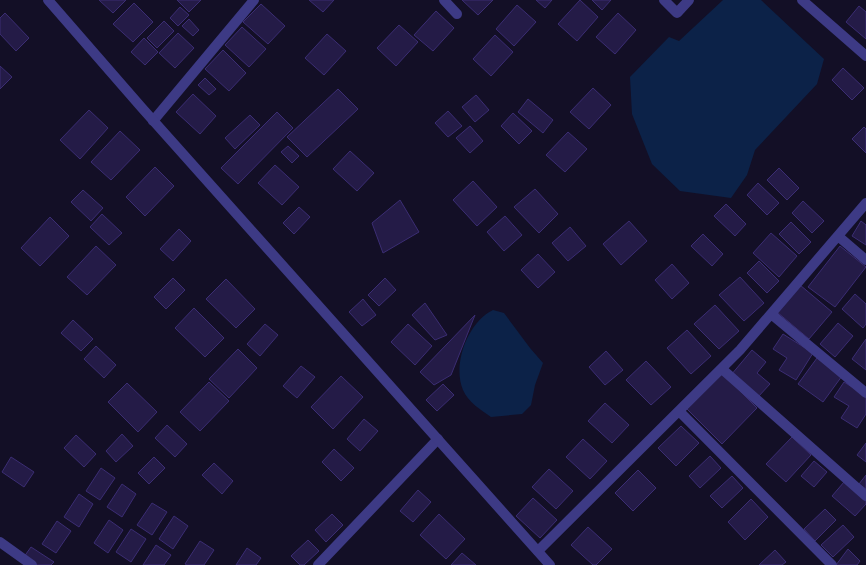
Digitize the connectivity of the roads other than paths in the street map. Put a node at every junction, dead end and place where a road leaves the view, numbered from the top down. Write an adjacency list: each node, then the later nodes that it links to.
1 (48, 0): 9 (street)
2 (254, 0): 9 (street)
3 (444, 0): 7 (street)
4 (664, 0): 5 (street)
5 (689, 0)
6 (802, 0): 8 (street)
7 (457, 14)
8 (866, 56)
9 (153, 121): 17 (street)
10 (866, 203): 11 (street)
11 (838, 236): 12 (street); 13 (street)
12 (866, 260)
13 (771, 314): 14 (street); 15 (street)
14 (722, 369): 16 (street); 18 (street)
15 (866, 393)
16 (679, 411): 20 (street); 24 (street)
17 (438, 439): 20 (street); 22 (street)
18 (866, 496)
19 (0, 542): 21 (street)
20 (538, 551): 23 (street)
21 (32, 565)
22 (318, 565)
23 (550, 565)
24 (832, 565)

